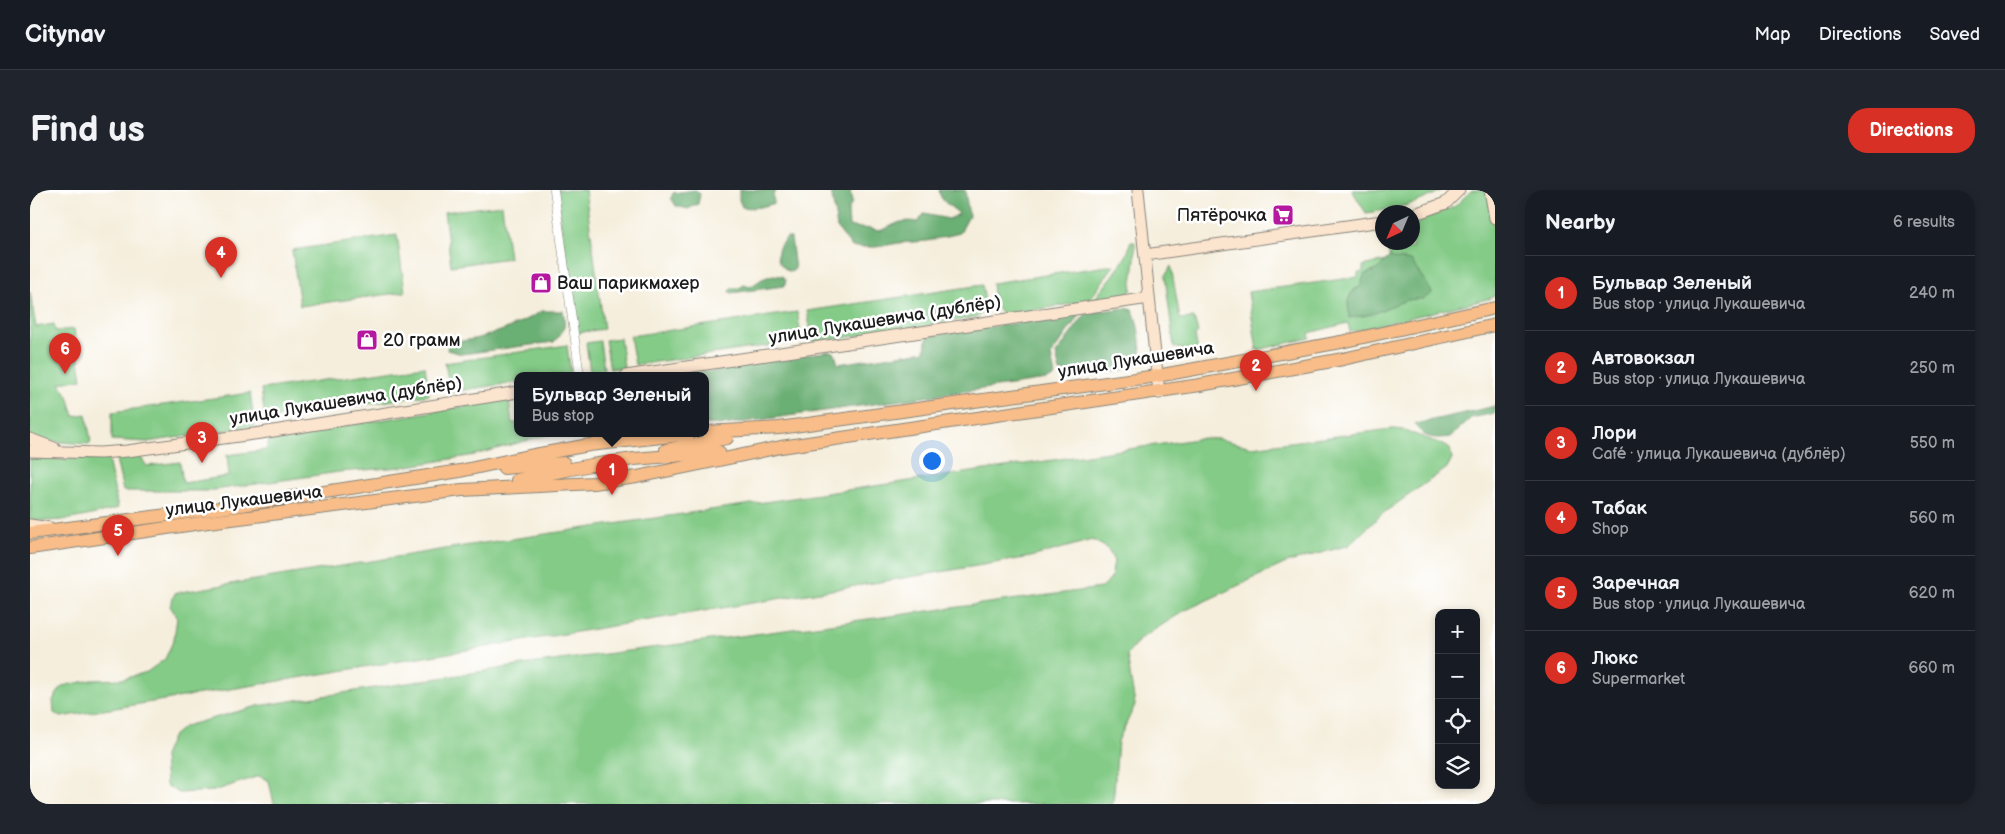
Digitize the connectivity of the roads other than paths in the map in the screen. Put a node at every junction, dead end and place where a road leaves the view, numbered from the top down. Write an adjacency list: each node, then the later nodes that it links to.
1 (554, 190): 12 (street)
2 (1138, 190): 8 (street)
3 (1459, 190): 5 (street)
4 (1490, 190): 6 (street)
5 (1420, 212)
6 (1495, 218)
7 (1375, 222): 8 (street)
8 (1145, 255): 9 (street)
9 (1149, 298): 13 (street, улица Лукашевича (дублёр)); 14 (street)
10 (1495, 308): 14 (main road, улица Лукашевича)
11 (1495, 325): 16 (main road, улица Лукашевича)
12 (579, 372)
13 (653, 372)
14 (1157, 376): 16 (street); 17 (main road, улица Лукашевича)
15 (514, 393): 23 (street, улица Лукашевича (дублёр))
16 (1158, 393): 21 (main road, улица Лукашевича)
17 (779, 428): 18 (main road, улица Лукашевича); 24 (main road, улица Лукашевича)
18 (709, 432)
19 (662, 437): 24 (main road, улица Лукашевича)
20 (30, 439): 23 (street)
21 (781, 447): 25 (main road, улица Лукашевича); 25 (main road, улица Лукашевича)
22 (30, 451): 23 (street, улица Лукашевича (дублёр))
23 (70, 452)
24 (460, 471): 27 (main road, улица Лукашевича)
25 (462, 490): 29 (main road, улица Лукашевича)
26 (30, 524): 27 (street)
27 (59, 529): 28 (main road, улица Лукашевича)
28 (30, 533)
29 (30, 548)

